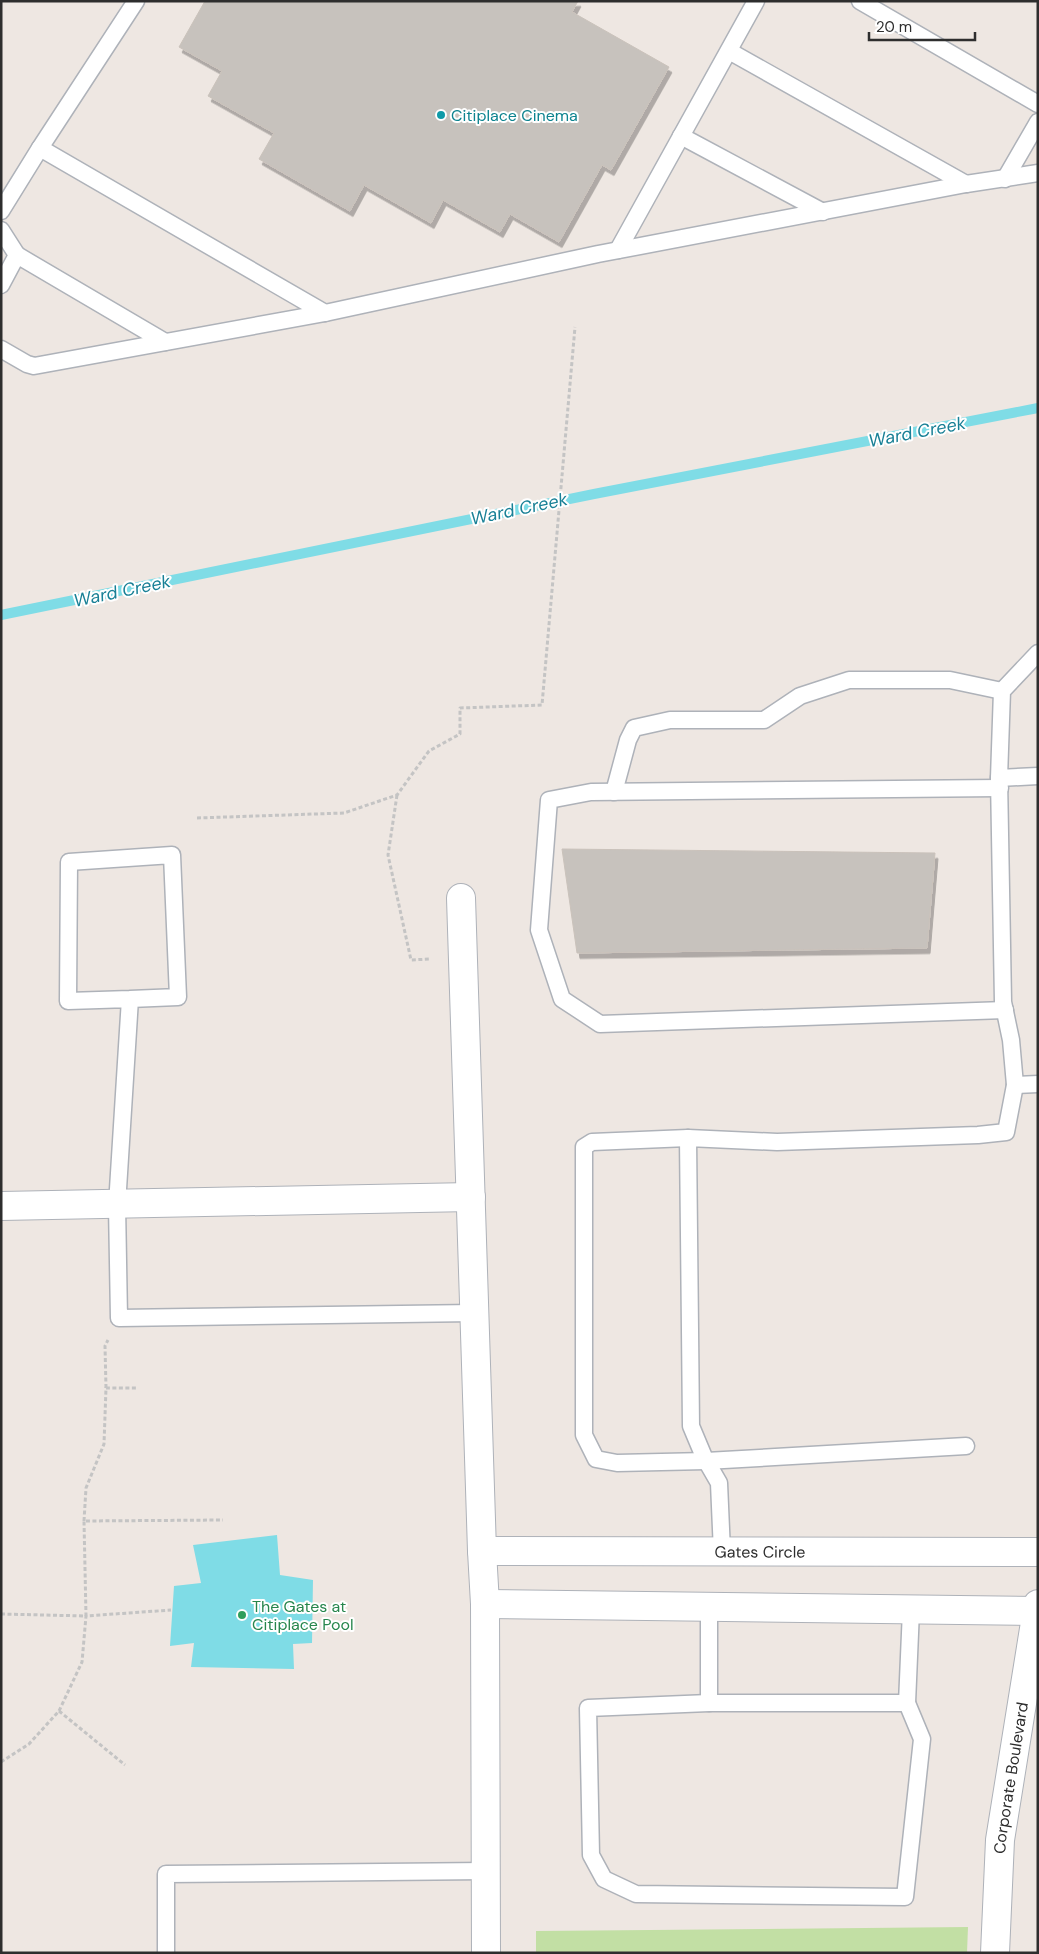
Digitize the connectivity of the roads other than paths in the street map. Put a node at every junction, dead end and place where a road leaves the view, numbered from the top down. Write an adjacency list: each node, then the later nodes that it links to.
1 (136, 1): 8 (lane)
2 (756, 1): 4 (lane)
3 (860, 1): 5 (lane)
4 (729, 51): 7 (lane); 11 (lane)
5 (1038, 104)
6 (1038, 122): 10 (lane)
7 (681, 136): 13 (lane); 15 (lane)
8 (40, 148): 12 (lane); 18 (lane)
9 (1038, 173): 10 (lane)
10 (1005, 179): 11 (lane)
11 (966, 184): 13 (lane)
12 (1, 211)
13 (823, 212): 15 (lane)
14 (1, 230): 16 (lane)
15 (618, 250): 18 (lane)
16 (17, 255): 17 (lane); 19 (lane)
17 (1, 284)
18 (325, 313): 19 (lane)
19 (165, 342): 20 (lane)
20 (1, 350)
21 (1038, 653): 22 (lane)
22 (1002, 691): 24 (lane); 25 (lane)
23 (1038, 776): 24 (lane)
24 (1000, 783): 25 (lane); 28 (lane)
25 (614, 792): 28 (lane)
26 (461, 898): 32 (street)
27 (130, 999): 27 (lane); 33 (lane)
28 (1005, 1010): 30 (lane)
29 (1038, 1084): 30 (lane)
30 (1015, 1085): 31 (lane)
31 (688, 1138): 37 (lane); 37 (lane)
32 (470, 1197): 33 (street); 35 (street)
33 (117, 1205): 34 (street); 35 (lane)
34 (1, 1206)
35 (474, 1314): 38 (street)
36 (966, 1446): 37 (lane)
37 (706, 1461): 39 (lane)
38 (482, 1551): 39 (street, Gates Circle); 41 (street)
39 (722, 1552): 40 (street, Gates Circle)
40 (1038, 1552)
41 (485, 1604): 42 (street); 47 (street)
42 (709, 1607): 44 (street); 46 (lane)
43 (1037, 1609): 44 (street); 50 (street, Corporate Boulevard)
44 (912, 1610): 45 (lane)
45 (907, 1703): 46 (lane); 46 (lane)
46 (709, 1704)
47 (486, 1871): 48 (lane); 49 (street)
48 (166, 1953)
49 (486, 1953)
50 (995, 1953)

